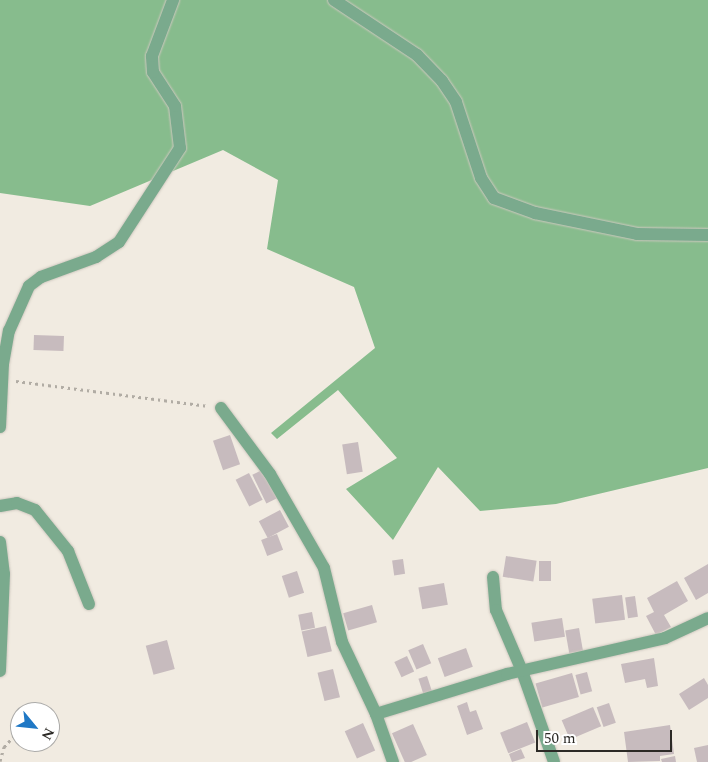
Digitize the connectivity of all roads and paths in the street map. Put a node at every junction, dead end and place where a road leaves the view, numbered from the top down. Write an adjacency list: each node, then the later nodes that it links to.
1 (173, 0): 4 (street)
2 (334, 0): 3 (street)
3 (708, 234)
4 (3, 364): 5 (path); 6 (street)
5 (221, 408): 14 (street)
6 (0, 427)
7 (0, 506): 10 (street)
8 (0, 542): 12 (street)
9 (493, 577): 13 (street)
10 (89, 604)
11 (707, 621): 13 (street)
12 (0, 671)
13 (522, 671): 14 (street); 18 (street)
14 (376, 714): 17 (street)
15 (10, 740): 16 (path)
16 (0, 761)
17 (393, 762)
18 (554, 762)

